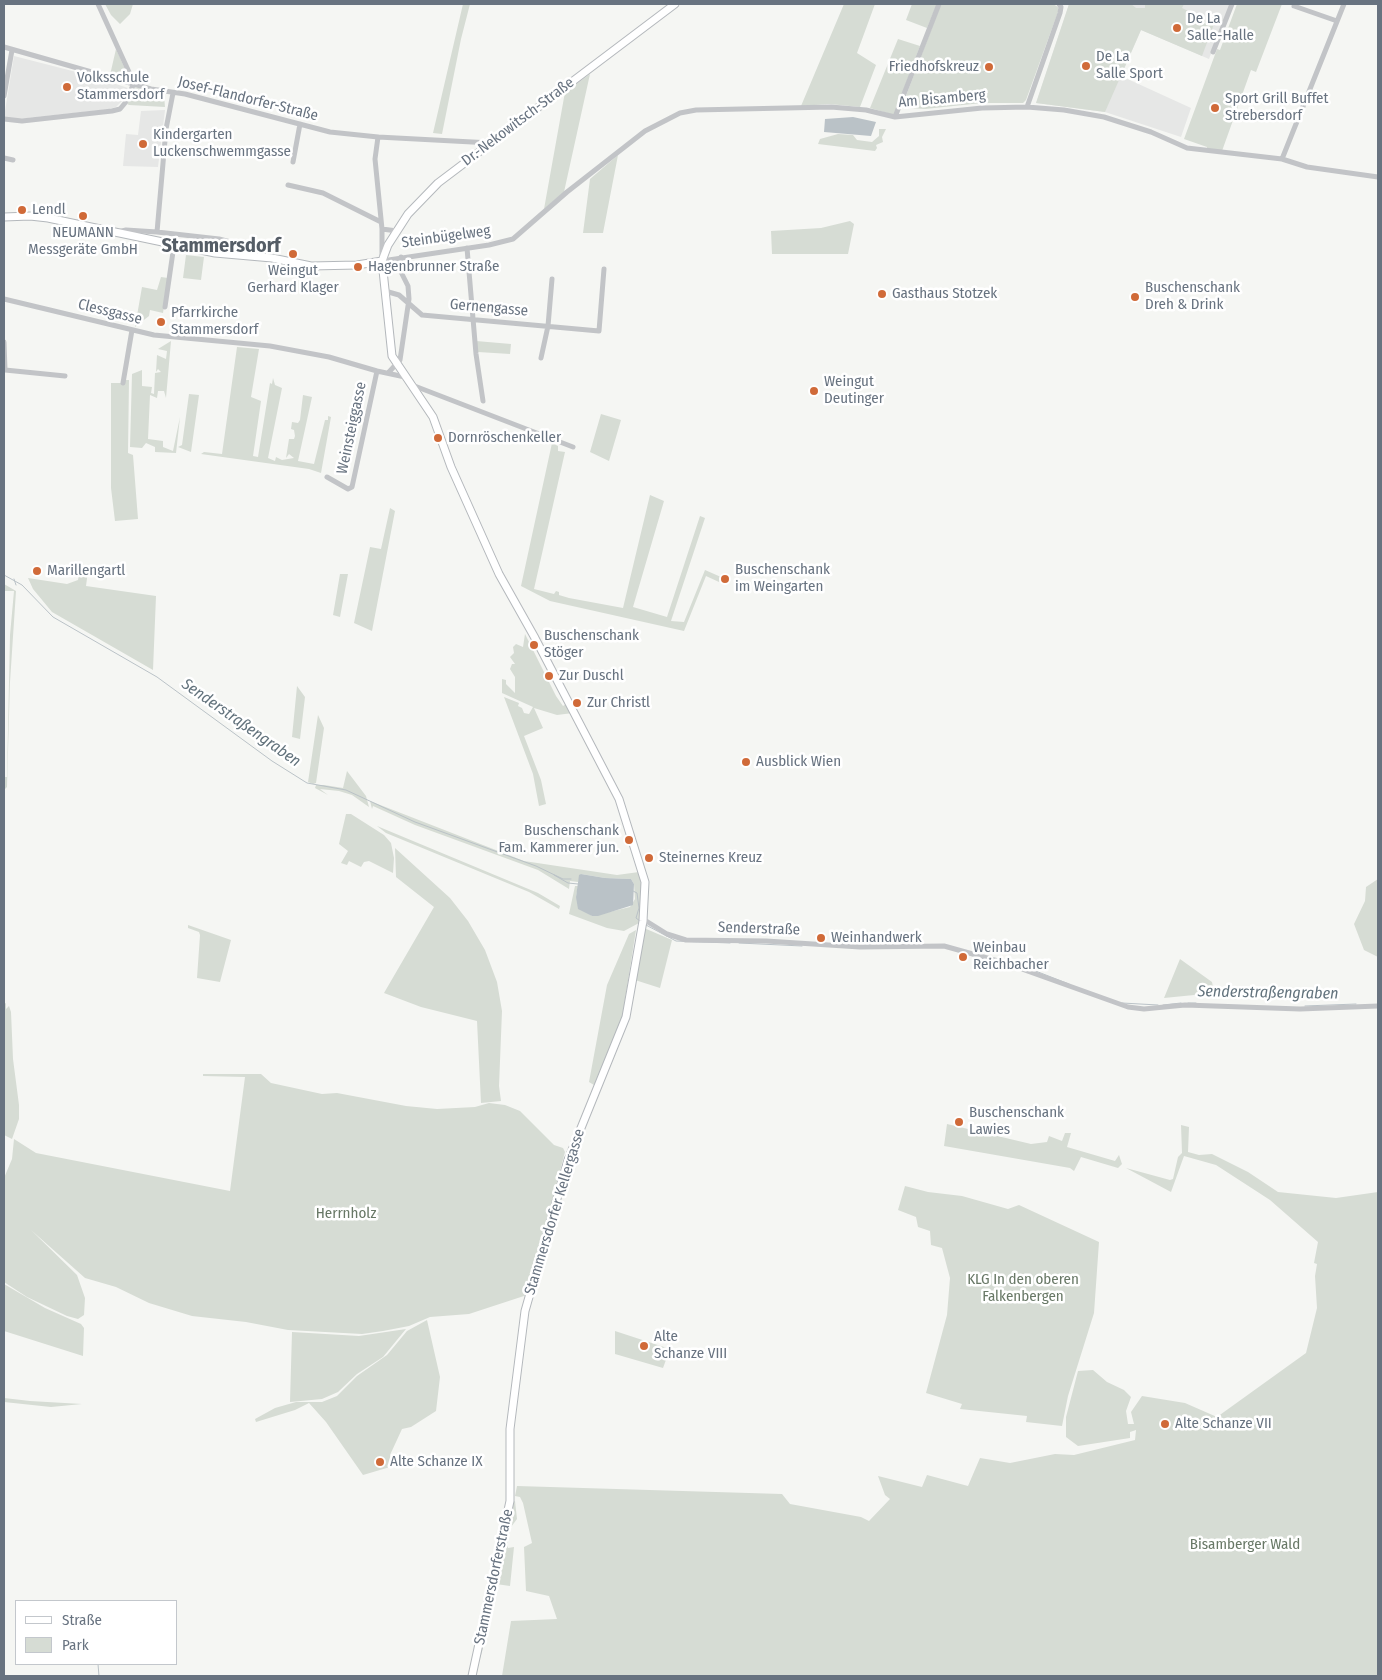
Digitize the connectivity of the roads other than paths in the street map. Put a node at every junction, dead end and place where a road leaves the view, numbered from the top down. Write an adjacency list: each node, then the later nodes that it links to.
1 (98, 4): 12 (street)
2 (675, 4): 20 (street, Dr.-Nekowitsch-Straße)
3 (939, 4): 16 (street)
4 (1232, 4): 11 (street)
5 (1344, 4): 8 (street)
6 (1060, 5): 15 (street)
7 (1294, 6): 8 (street)
8 (1337, 21): 22 (street)
9 (4, 48): 10 (street, Josef-Flandorfer-Straße)
10 (12, 50): 12 (street, Josef-Flandorfer-Straße); 14 (street)
11 (1213, 52)
12 (134, 83): 13 (street, Josef-Flandorfer-Straße); 17 (street)
13 (173, 93): 18 (street, Josef-Flandorfer-Straße); 30 (street)
14 (4, 96)
15 (1027, 108): 16 (street, Am Bisamberg); 22 (street, Am Bisamberg)
16 (895, 117): 32 (street, Am Bisamberg)
17 (4, 119)
18 (300, 124): 19 (street, Josef-Flandorfer-Straße); 24 (street)
19 (378, 137): 20 (street, Josef-Flandorfer-Straße); 28 (street)
20 (491, 143): 29 (street, Dr.-Nekowitsch-Straße)
21 (4, 158): 23 (street)
22 (1282, 159): 25 (street, Am Bisamberg)
23 (12, 160)
24 (293, 162)
25 (1378, 177)
26 (288, 185): 28 (street)
27 (4, 217): 31 (street)
28 (382, 225): 29 (street); 37 (street)
29 (397, 231): 37 (street, Dr.-Nekowitsch-Straße)
30 (157, 232): 31 (street); 35 (street)
31 (114, 233): 33 (street)
32 (513, 239): 34 (street, Steinbügelweg)
33 (174, 244): 35 (street); 43 (street)
34 (466, 248): 36 (street, Steinbügelweg); 44 (street)
35 (260, 257): 37 (street)
36 (401, 257): 37 (street, Steinbügelweg); 42 (street)
37 (382, 261): 40 (street)
38 (604, 269): 45 (street, Gernengasse)
39 (552, 279): 45 (street)
40 (385, 291): 42 (street, Gernengasse); 49 (street)
41 (4, 299): 46 (street, Clessgasse)
42 (408, 303): 44 (street, Gernengasse); 49 (street)
43 (165, 307)
44 (473, 320): 45 (street, Gernengasse); 57 (street)
45 (548, 326): 48 (street)
46 (132, 330): 51 (street, Clessgasse); 55 (street)
47 (4, 342): 50 (street)
48 (541, 358)
49 (396, 363): 52 (street); 54 (street, Stammersdorfer Kellergasse)
50 (5, 370): 53 (street)
51 (377, 371): 52 (street, Clessgasse); 59 (street, Weinsteiggasse)
52 (389, 372): 54 (street, Clessgasse)
53 (65, 376)
54 (405, 377): 56 (street, Stammersdorfer Kellergasse)
55 (123, 383)
56 (412, 386): 58 (street); 60 (street, Stammersdorfer Kellergasse)
57 (483, 401)
58 (573, 447)
59 (327, 477)
60 (642, 922): 61 (street, Senderstraße); 62 (street, Stammersdorfer Kellergasse)
61 (1378, 1006)
62 (511, 1477): 63 (street, Stammersdorferstraße)
63 (472, 1676)

